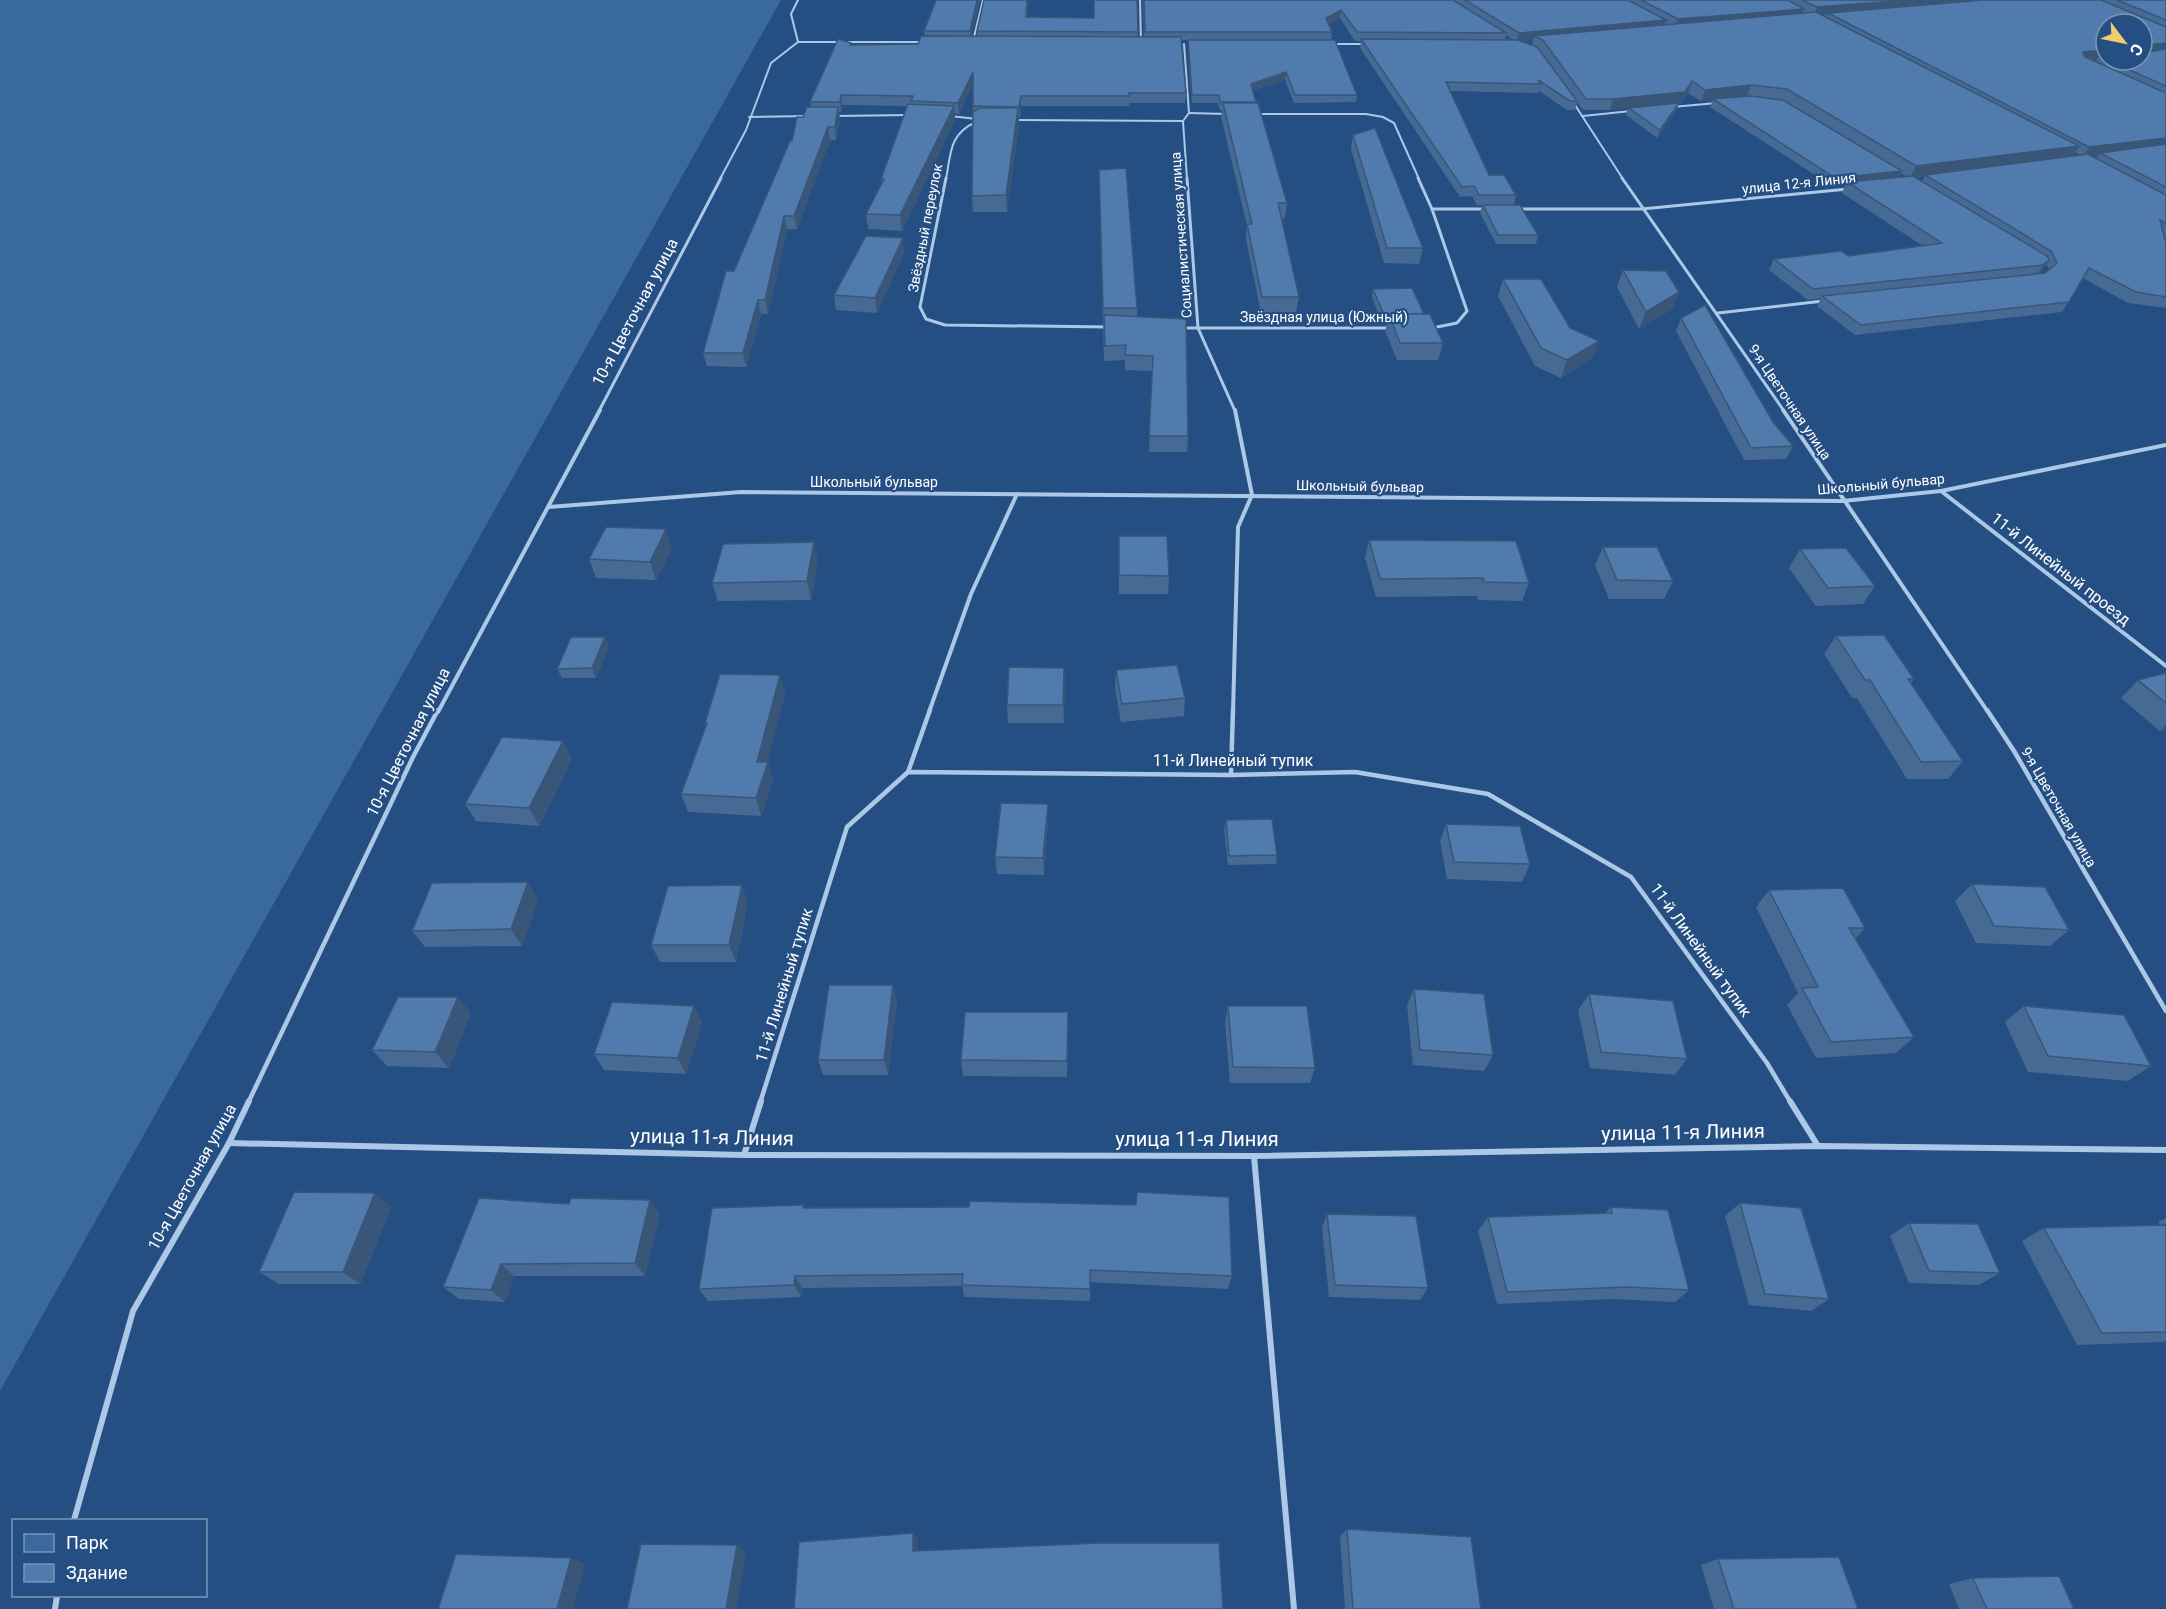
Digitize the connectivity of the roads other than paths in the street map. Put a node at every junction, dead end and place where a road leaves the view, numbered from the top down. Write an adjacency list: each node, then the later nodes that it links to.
1 (798, 0): 4 (lane)
2 (983, 0): 6 (lane)
3 (1140, 0): 7 (lane)
4 (798, 42): 5 (lane); 23 (lane, 10-я Цветочная улица)
5 (927, 42)
6 (973, 42)
7 (1141, 44)
8 (1184, 44): 15 (lane)
9 (1327, 44): 10 (lane)
10 (1374, 44)
11 (1570, 98): 22 (lane, 9-я Цветочная улица)
12 (1724, 102): 13 (lane)
13 (1665, 108)
14 (1642, 110): 22 (lane)
15 (1189, 113): 16 (lane); 25 (lane)
16 (1236, 114)
17 (1248, 114): 30 (lane, Звёздная улица (Южный))
18 (913, 115): 20 (lane)
19 (808, 116): 23 (lane)
20 (831, 116)
21 (947, 116): 33 (lane, Звёздный переулок)
22 (1583, 116): 29 (lane, 9-я Цветочная улица)
23 (749, 117): 43 (lane, 10-я Цветочная улица)
24 (1004, 120): 25 (lane)
25 (1183, 122): 35 (lane, Социалистическая улица)
26 (1853, 189): 29 (lane, улица 12-я Линия)
27 (1490, 209): 30 (lane)
28 (1514, 209): 29 (lane, улица 12-я Линия)
29 (1642, 209): 32 (lane, 9-я Цветочная улица)
30 (1432, 210): 37 (lane, Звёздная улица (Южный))
31 (1824, 301): 32 (lane)
32 (1718, 313): 42 (lane, 9-я Цветочная улица)
33 (1118, 327)
34 (1175, 328): 35 (lane)
35 (1198, 328): 36 (lane, Звёздная улица (Южный)); 41 (lane, Социалистическая улица)
36 (1399, 328)
37 (1422, 328)
38 (2166, 445): 39 (lane, Школьный бульвар)
39 (1941, 491): 42 (lane, Школьный бульвар); 44 (lane, 11-й Линейный проезд)
40 (1017, 494): 41 (lane, Школьный бульвар); 43 (lane, Школьный бульвар); 45 (lane)
41 (1252, 495): 42 (lane, Школьный бульвар); 46 (lane)
42 (1843, 501): 47 (lane, 9-я Цветочная улица)
43 (549, 507): 48 (lane, 10-я Цветочная улица)
44 (2166, 666)
45 (908, 772): 46 (lane, 11-й Линейный тупик); 51 (lane, 11-й Линейный тупик)
46 (1231, 775): 49 (lane, 11-й Линейный тупик)
47 (2166, 1011)
48 (229, 1143): 51 (lane, улица 11-я Линия); 53 (lane, 10-я Цветочная улица)
49 (1818, 1146): 50 (lane, улица 11-я Линия); 52 (lane, улица 11-я Линия)
50 (2166, 1150)
51 (744, 1155): 52 (lane, улица 11-я Линия)
52 (1254, 1156): 54 (lane)
53 (75, 1519)
54 (1294, 1609)

